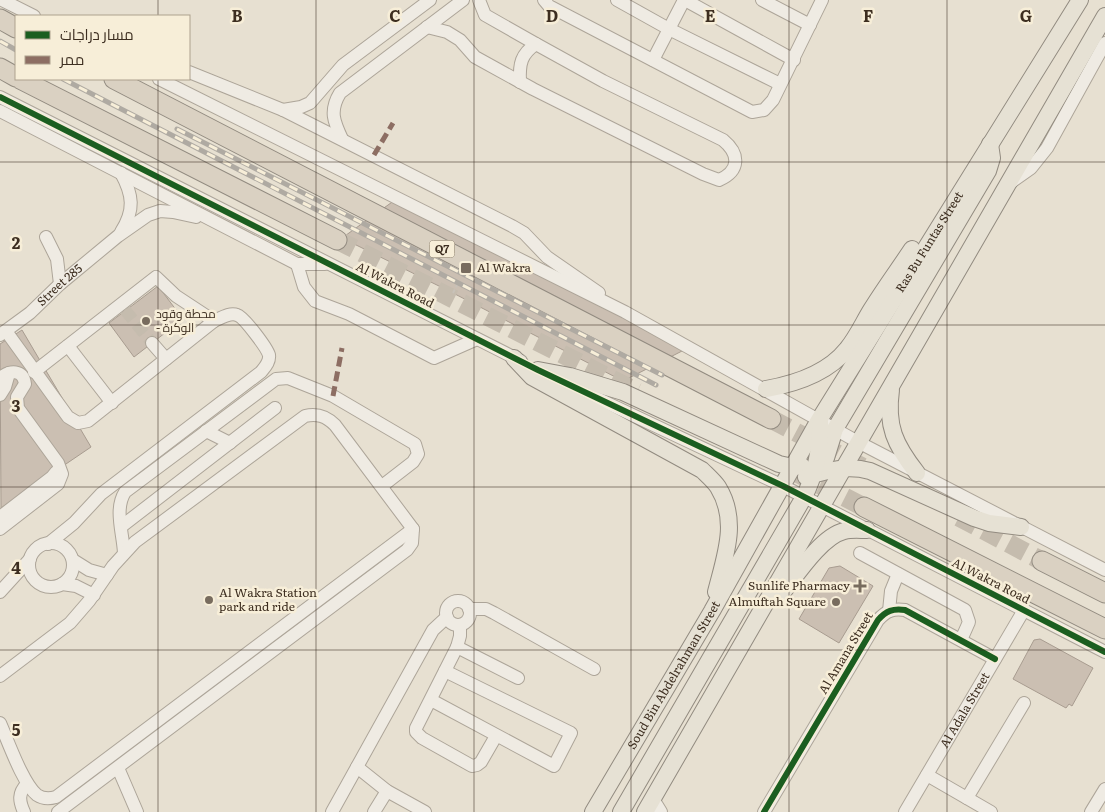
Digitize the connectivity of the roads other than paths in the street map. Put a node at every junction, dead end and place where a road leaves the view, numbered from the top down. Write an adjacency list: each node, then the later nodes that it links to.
1 (2, 0): 11 (street)
2 (430, 0): 31 (street)
3 (463, 0): 15 (street)
4 (479, 0): 19 (street)
5 (544, 0): 20 (street)
6 (617, 0): 17 (street)
7 (685, 0): 17 (street); 21 (street)
8 (762, 0): 14 (street)
9 (822, 0): 14 (street)
10 (1080, 0): 34 (main road, Ras Bu Funtas Street)
11 (32, 15)
12 (1105, 16): 36 (main road)
13 (0, 20): 16 (highway)
14 (810, 25): 21 (street)
15 (427, 27): 28 (street); 33 (street)
16 (15, 28)
17 (669, 29): 20 (street); 29 (street)
18 (1105, 43): 36 (street)
19 (536, 44): 28 (street); 28 (street)
20 (653, 60): 29 (street)
21 (794, 60): 29 (street)
22 (0, 68): 24 (highway)
23 (190, 72): 31 (street)
24 (15, 76)
25 (22, 80): 41 (highway)
26 (116, 80): 61 (highway, Q7)
27 (161, 80): 45 (street)
28 (520, 82)
29 (780, 84)
30 (0, 97): 43 (street, Al Wakra Road)
31 (283, 110): 33 (street)
32 (0, 111): 35 (street)
33 (342, 139): 45 (street)
34 (990, 144): 37 (main road, Ras Bu Funtas Street); 63 (main road)
35 (121, 173): 38 (street); 39 (street)
36 (1008, 184): 56 (main road)
37 (950, 208): 57 (main road); 62 (main road, Ras Bu Funtas Street)
38 (217, 222): 39 (street, Street 285); 42 (street)
39 (118, 236): 44 (street, Street 285)
40 (46, 237): 44 (street)
41 (337, 240)
42 (297, 264): 43 (street); 48 (street)
43 (328, 264): 48 (street, Al Wakra Road)
44 (60, 284): 47 (street, Street 285)
45 (625, 312): 57 (street)
46 (214, 321): 50 (street); 52 (street); 78 (street)
47 (3, 333): 54 (street)
48 (477, 339): 51 (street, Al Wakra Road)
49 (152, 343): 52 (street)
50 (68, 346): 54 (street); 59 (street)
51 (514, 358): 53 (street, Al Wakra Road); 100 (main road)
52 (166, 359): 59 (street)
53 (538, 370): 68 (main road); 73 (street, Al Wakra Road)
54 (34, 372): 59 (street)
55 (4, 375): 58 (street); 67 (street)
56 (892, 382): 65 (main road); 71 (main road)
57 (766, 389): 62 (street)
58 (0, 395)
59 (112, 403)
60 (275, 408): 66 (street)
61 (771, 419)
62 (820, 420): 63 (street); 68 (main road, Ras Bu Funtas Street); 69 (main road)
63 (835, 429): 65 (street); 69 (main road)
64 (206, 431): 66 (street); 72 (street); 79 (street)
65 (858, 442): 69 (main road); 70 (main road); 71 (street)
66 (230, 443): 79 (street)
67 (58, 464): 77 (street); 81 (street)
68 (793, 467): 69 (main road); 73 (main road, Ras Bu Funtas Street)
69 (819, 468): 70 (main road); 73 (main road); 74 (main road); 75 (main road)
70 (844, 468): 75 (main road); 80 (main road)
71 (917, 473): 80 (street)
72 (382, 486): 82 (street); 85 (street)
73 (783, 486): 74 (street, Al Wakra Road); 100 (main road, Soud Bin Abdelrahman Street)
74 (804, 497): 75 (street, Al Wakra Road); 133 (main road)
75 (822, 507): 83 (street, Al Wakra Road); 106 (main road)
76 (864, 507): 104 (highway, Al Wakra Road)
77 (0, 516)
78 (74, 524): 84 (street); 87 (street)
79 (122, 526): 85 (street)
80 (1021, 527): 90 (street)
81 (0, 529)
82 (413, 529): 119 (street); 121 (street)
83 (867, 530): 99 (street, Al Wakra Road); 106 (main road)
84 (48, 544): 87 (street); 88 (street)
85 (124, 553): 92 (street)
86 (860, 553): 91 (street)
87 (70, 556): 92 (street); 94 (street)
88 (30, 559): 93 (street); 95 (street)
89 (1042, 561): 96 (highway)
90 (1105, 570)
91 (898, 574): 101 (street); 105 (street)
92 (107, 575): 97 (street)
93 (37, 582): 94 (street); 95 (street)
94 (62, 584): 97 (street)
95 (2, 590)
96 (1105, 593)
97 (94, 595): 112 (street)
98 (469, 609): 102 (street); 103 (street); 110 (street)
99 (1024, 610): 108 (street, Al Wakra Road); 109 (street, Al Adala Street)
100 (712, 611): 132 (main road, Soud Bin Abdelrahman Street)
101 (889, 611): 105 (street, Al Amana Street); 134 (street, Al Amana Street)
102 (447, 617): 103 (street); 118 (street)
103 (460, 625): 107 (street)
104 (1105, 629)
105 (961, 640): 109 (street, Al Amana Street)
106 (743, 642): 125 (main road)
107 (456, 647): 111 (street); 113 (street)
108 (1105, 652)
109 (996, 659): 120 (street, Al Adala Street)
110 (594, 669)
111 (445, 671): 114 (street); 117 (street)
112 (0, 676)
113 (518, 678)
114 (431, 700): 117 (street); 117 (street)
115 (1024, 703): 124 (street)
116 (0, 723): 121 (street)
117 (496, 736)
118 (357, 767): 123 (street); 129 (street)
119 (118, 768): 127 (street); 128 (street)
120 (927, 775): 124 (street); 135 (street, Al Adala Street)
121 (27, 784): 126 (street)
122 (1105, 789): 137 (street)
123 (387, 791): 130 (street); 131 (street)
124 (967, 798): 136 (street)
125 (653, 808)
126 (24, 812)
127 (58, 812)
128 (136, 812)
129 (332, 812)
130 (374, 812)
131 (425, 812)
132 (593, 812)
133 (621, 812)
134 (764, 812)
135 (905, 812)
136 (990, 812)
137 (1091, 812)

